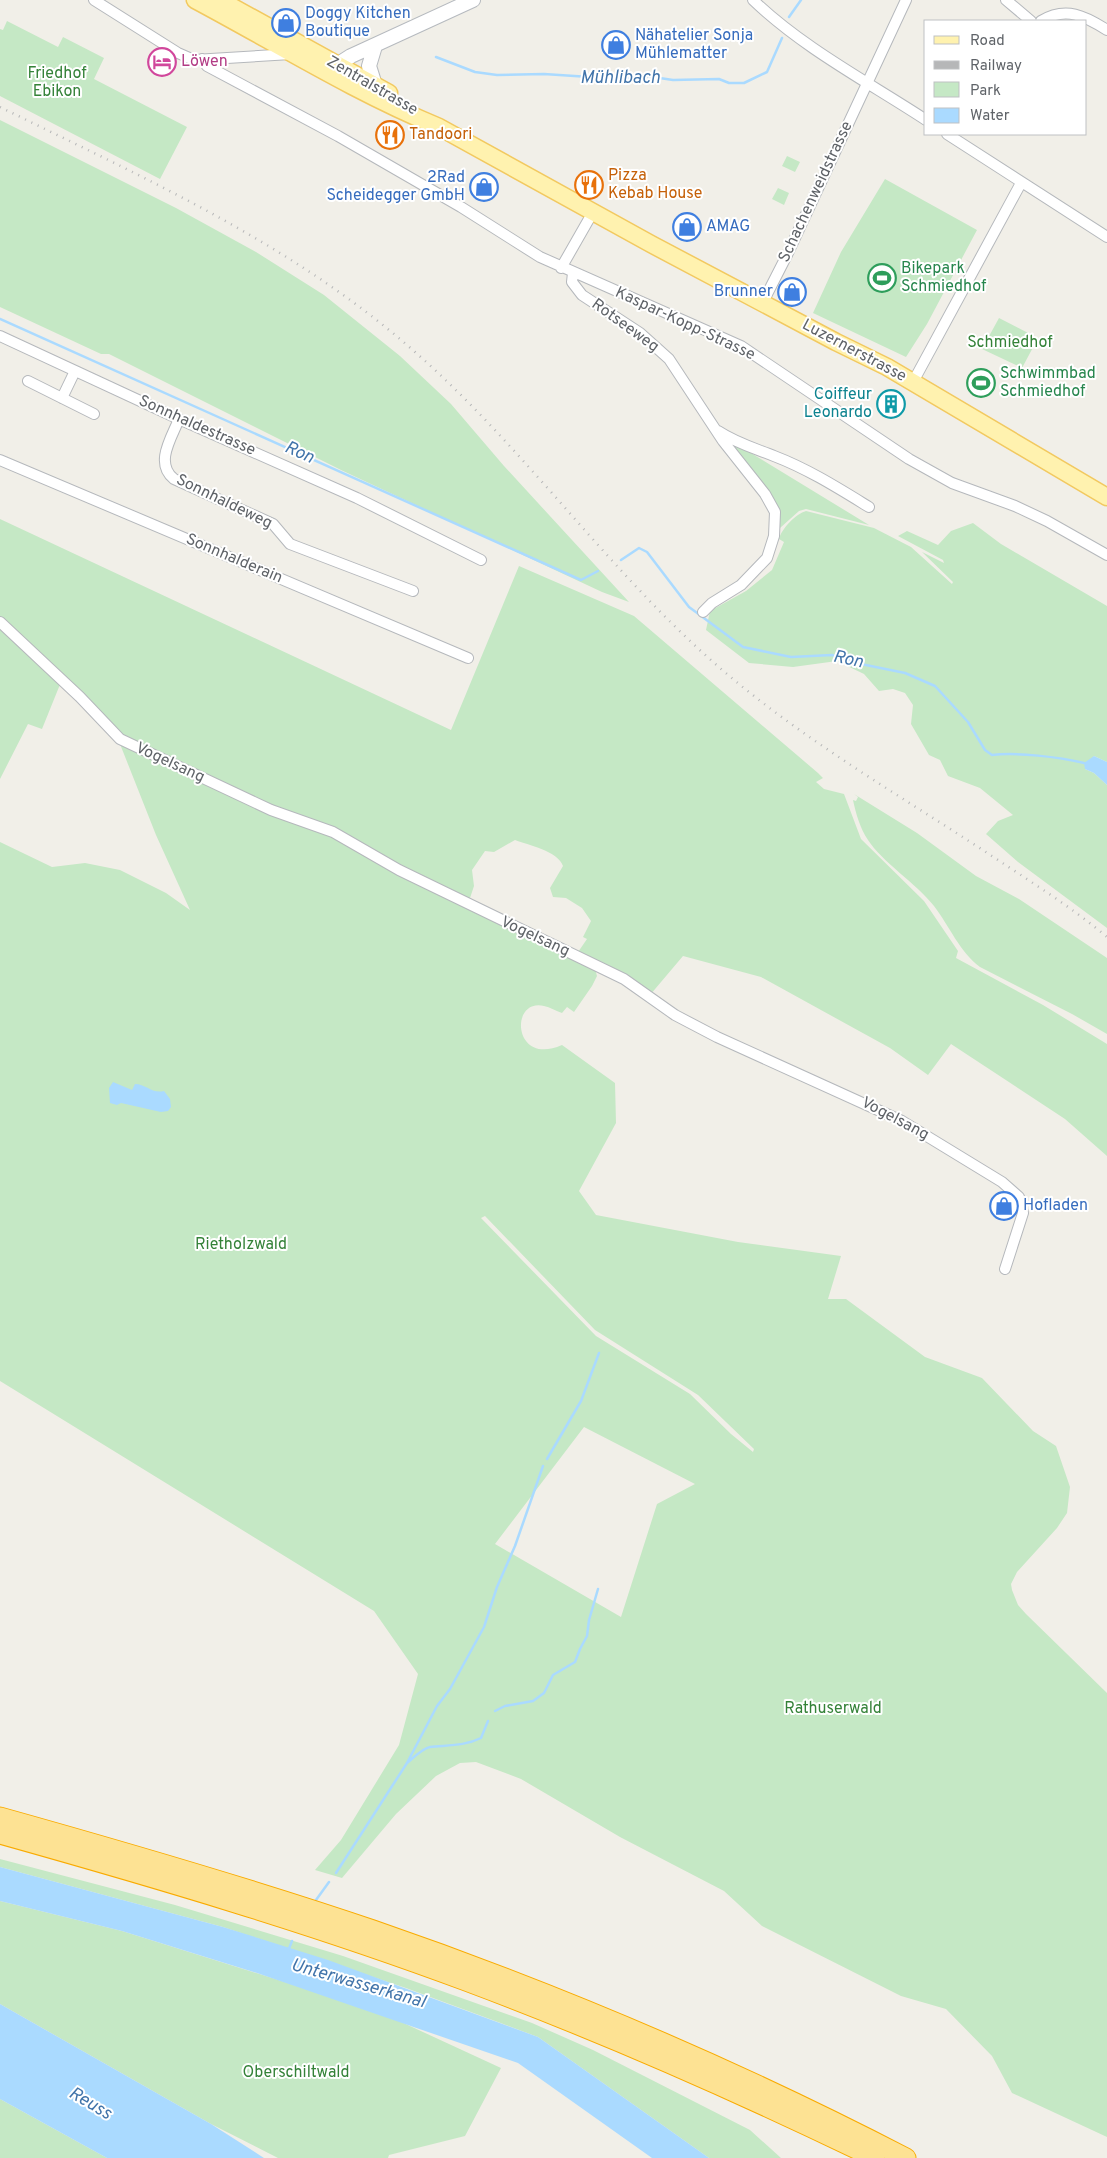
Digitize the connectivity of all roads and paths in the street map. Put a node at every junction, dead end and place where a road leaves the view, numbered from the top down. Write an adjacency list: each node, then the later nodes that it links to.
1 (94, 0): 14 (street)
2 (195, 0): 13 (main road, Zentralstrasse)
3 (220, 0): 15 (main road, Zentralstrasse)
4 (473, 0): 8 (main road)
5 (753, 0): 16 (street)
6 (906, 0): 16 (street, Schachenweidstrasse)
7 (1006, 0): 9 (street)
8 (452, 5): 12 (main road)
9 (1030, 20)
10 (1044, 20): 11 (street)
11 (1107, 30)
12 (375, 46): 15 (main road); 17 (main road)
13 (294, 54): 14 (street); 15 (main road, Zentralstrasse)
14 (202, 59): 24 (street, Kaspar-Kopp-Strasse)
15 (335, 70): 17 (main road, Zentralstrasse); 19 (main road, Zentralstrasse)
16 (867, 81): 18 (street); 26 (street, Schachenweidstrasse)
17 (375, 85): 19 (main road, Zentralstrasse)
18 (924, 119)
19 (439, 127): 22 (main road, Luzernerstrasse)
20 (962, 138): 21 (street)
21 (1021, 183): 23 (street); 30 (street)
22 (593, 212): 24 (street); 26 (main road, Luzernerstrasse)
23 (1107, 237)
24 (562, 268): 25 (street, Kaspar-Kopp-Strasse)
25 (573, 273): 34 (street, Rotseeweg); 38 (street, Kaspar-Kopp-Strasse)
26 (763, 302): 30 (main road, Luzernerstrasse)
27 (0, 336): 28 (street, Sonnhaldestrasse)
28 (75, 371): 31 (street); 33 (street, Sonnhaldestrasse)
29 (28, 381): 31 (street)
30 (913, 382): 36 (main road, Luzernerstrasse)
31 (62, 398): 32 (street)
32 (94, 414)
33 (179, 419): 39 (street, Sonnhaldestrasse); 40 (street, Sonnhaldeweg)
34 (715, 429): 37 (street, Rotseeweg); 41 (street, Rotseeweg)
35 (0, 460): 43 (street, Sonnhalderain)
36 (1107, 497)
37 (869, 507)
38 (1107, 555)
39 (481, 560)
40 (413, 591)
41 (703, 612)
42 (0, 622): 44 (street, Vogelsang)
43 (468, 658)
44 (1005, 1269)
45 (0, 1817): 48 (highway)
46 (0, 1834): 47 (highway)
47 (875, 2158)
48 (906, 2158)

